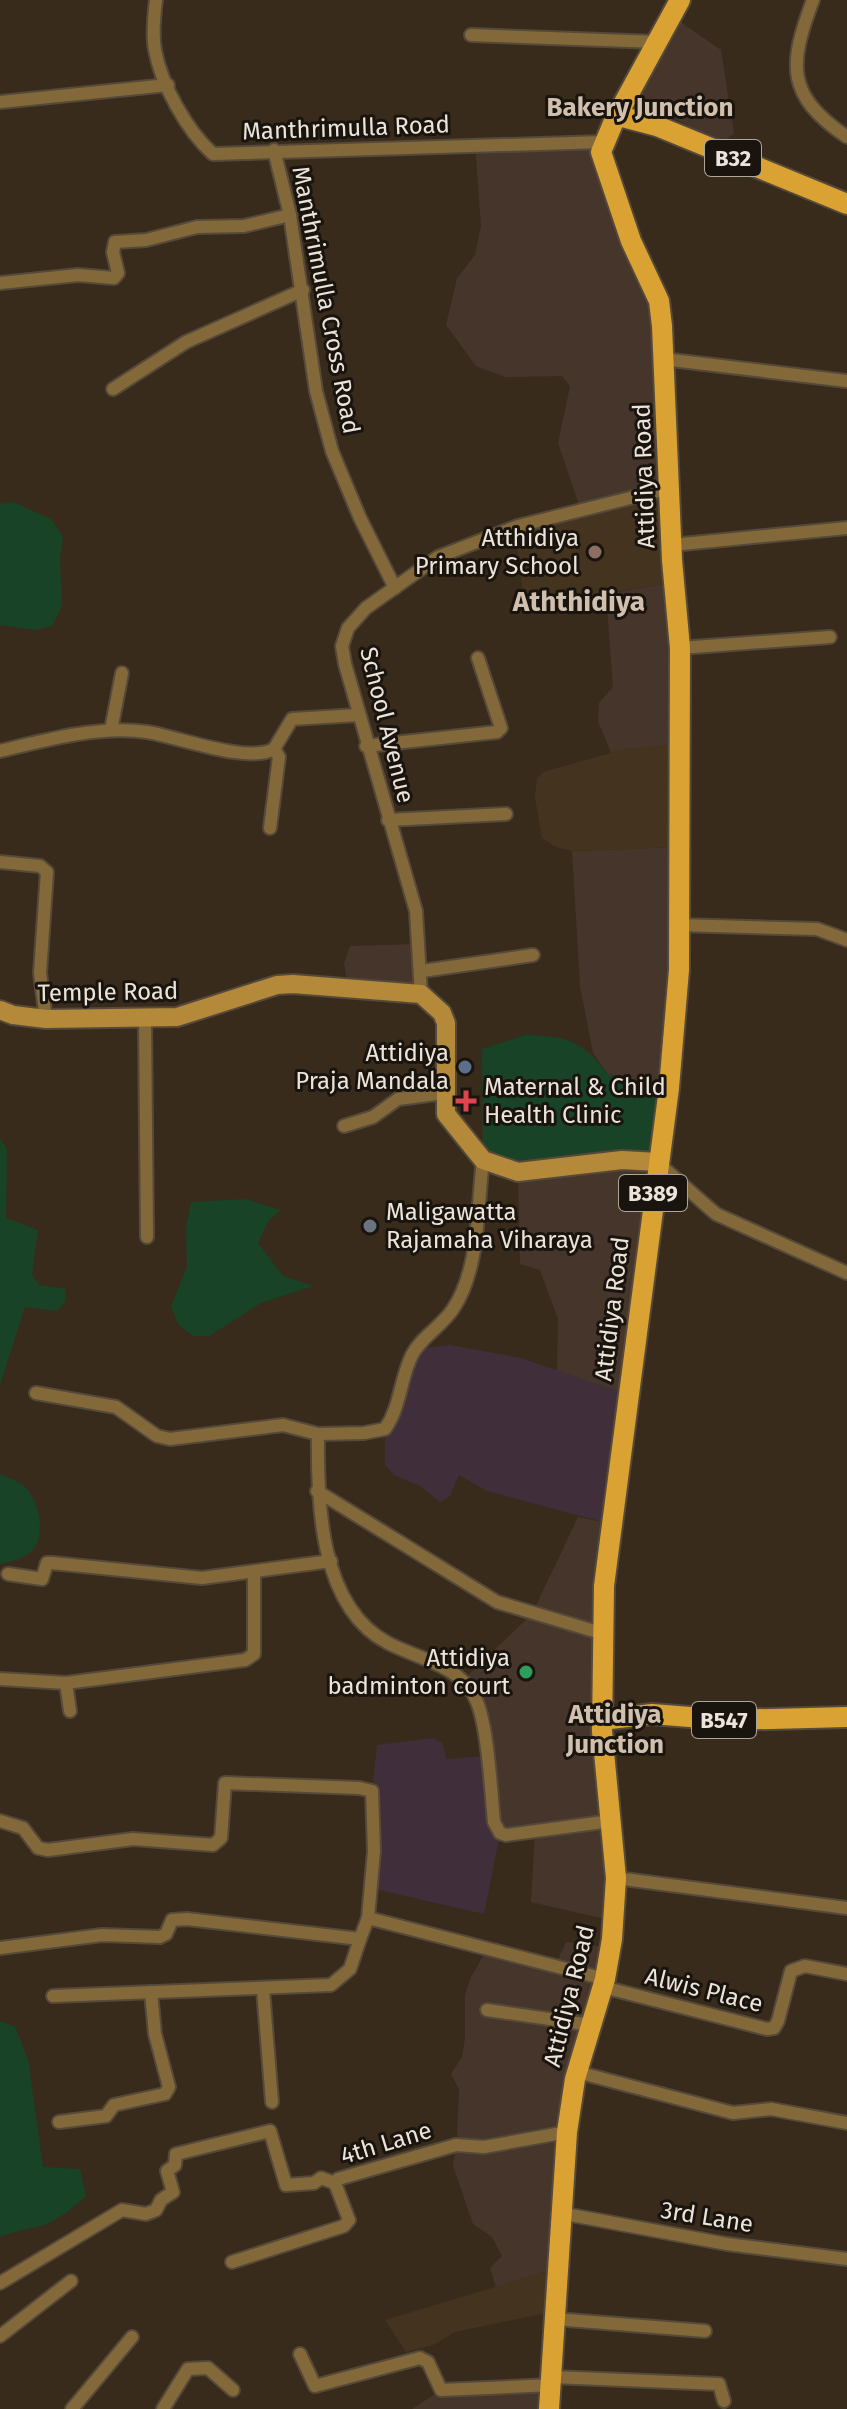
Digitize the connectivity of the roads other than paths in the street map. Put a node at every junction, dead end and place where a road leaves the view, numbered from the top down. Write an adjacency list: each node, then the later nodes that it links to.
1 (156, 0): 6 (street, Manthrimulla Road)
2 (680, 0): 5 (main road)
3 (813, 0): 9 (street)
4 (471, 35): 5 (street)
5 (657, 42): 8 (main road)
6 (168, 85): 7 (street); 11 (street, Manthrimulla Road)
7 (0, 102)
8 (619, 116): 10 (main road); 12 (main road, B32)
9 (847, 137)
10 (603, 142): 11 (street, Manthrimulla Road); 16 (main road, Attidiya Road / B389)
11 (274, 150): 13 (street, Manthrimulla Cross Road)
12 (847, 204)
13 (290, 215): 14 (street); 15 (street, Manthrimulla Cross Road)
14 (0, 283)
15 (303, 290): 18 (street); 22 (street, Manthrimulla Cross Road)
16 (663, 359): 17 (street); 19 (main road, Attidiya Road / B389)
17 (847, 381)
18 (113, 389)
19 (670, 488): 21 (main road, Attidiya Road / B389); 22 (street, School Avenue)
20 (847, 528): 21 (street)
21 (672, 545): 24 (main road, Attidiya Road / B389)
22 (395, 588): 27 (street, School Avenue)
23 (830, 637): 24 (street)
24 (680, 648): 36 (main road, Attidiya Road / B389)
25 (478, 658): 29 (street)
26 (122, 673): 28 (street)
27 (358, 715): 29 (street, School Avenue); 30 (street)
28 (111, 730): 30 (street); 31 (street)
29 (366, 746): 33 (street, School Avenue)
30 (274, 749): 34 (street)
31 (0, 751)
32 (506, 814): 33 (street)
33 (388, 820): 39 (street, School Avenue)
34 (270, 828)
35 (0, 862): 42 (street)
36 (679, 925): 37 (street); 47 (main road, Attidiya Road / B389)
37 (847, 940)
38 (533, 955): 39 (street)
39 (422, 971): 40 (street, School Avenue)
40 (421, 994): 43 (street, Temple Road); 44 (street)
41 (0, 1010): 42 (street, Temple Road)
42 (46, 1019): 43 (street, Temple Road)
43 (145, 1020): 48 (street)
44 (444, 1093): 45 (street); 46 (street)
45 (344, 1126)
46 (483, 1160): 47 (street); 51 (street)
47 (658, 1162): 49 (street); 56 (main road, Attidiya Road / B389)
48 (147, 1237)
49 (847, 1273)
50 (36, 1393): 51 (street)
51 (318, 1434): 52 (street)
52 (317, 1491): 53 (street); 56 (street)
53 (331, 1561): 54 (street); 63 (street)
54 (254, 1572): 55 (street); 58 (street)
55 (8, 1574)
56 (601, 1633): 61 (main road, Attidiya Road / B389)
57 (0, 1679): 58 (street)
58 (66, 1683): 59 (street)
59 (70, 1711)
60 (847, 1717): 61 (main road, B547)
61 (602, 1720): 63 (main road, Attidiya Road / B389)
62 (0, 1821): 66 (street)
63 (611, 1821): 64 (main road, Attidiya Road / B389)
64 (616, 1878): 65 (street); 70 (main road, Attidiya Road / B389)
65 (847, 1908)
66 (368, 1918): 67 (street); 70 (street)
67 (360, 1939): 68 (street); 71 (street)
68 (0, 1948)
69 (847, 1974): 70 (street, Alwis Place)
70 (604, 1983): 75 (main road, Attidiya Road / B389)
71 (263, 1989): 72 (street); 77 (street)
72 (151, 1992): 73 (street); 78 (street)
73 (53, 1996)
74 (487, 2010): 75 (street)
75 (591, 2025): 76 (main road, Attidiya Road / B389)
76 (577, 2072): 79 (street); 80 (main road, Attidiya Road / B389)
77 (272, 2102)
78 (59, 2122)
79 (847, 2123)
80 (567, 2132): 81 (street, 4th Lane); 82 (main road, Attidiya Road / B389)
81 (335, 2183): 84 (street, 4th Lane); 86 (street)
82 (560, 2213): 83 (street, 3rd Lane); 87 (main road, Attidiya Road / B389)
83 (847, 2259)
84 (232, 2262)
85 (71, 2281): 89 (street)
86 (0, 2283)
87 (555, 2319): 88 (street); 92 (main road, Attidiya Road / B389)
88 (705, 2331)
89 (0, 2336)
90 (132, 2337): 95 (street)
91 (300, 2354): 92 (street)
92 (552, 2381): 94 (street); 97 (main road, Attidiya Road / B389)
93 (233, 2390): 96 (street)
94 (724, 2401)
95 (72, 2409)
96 (163, 2409)
97 (549, 2409)

